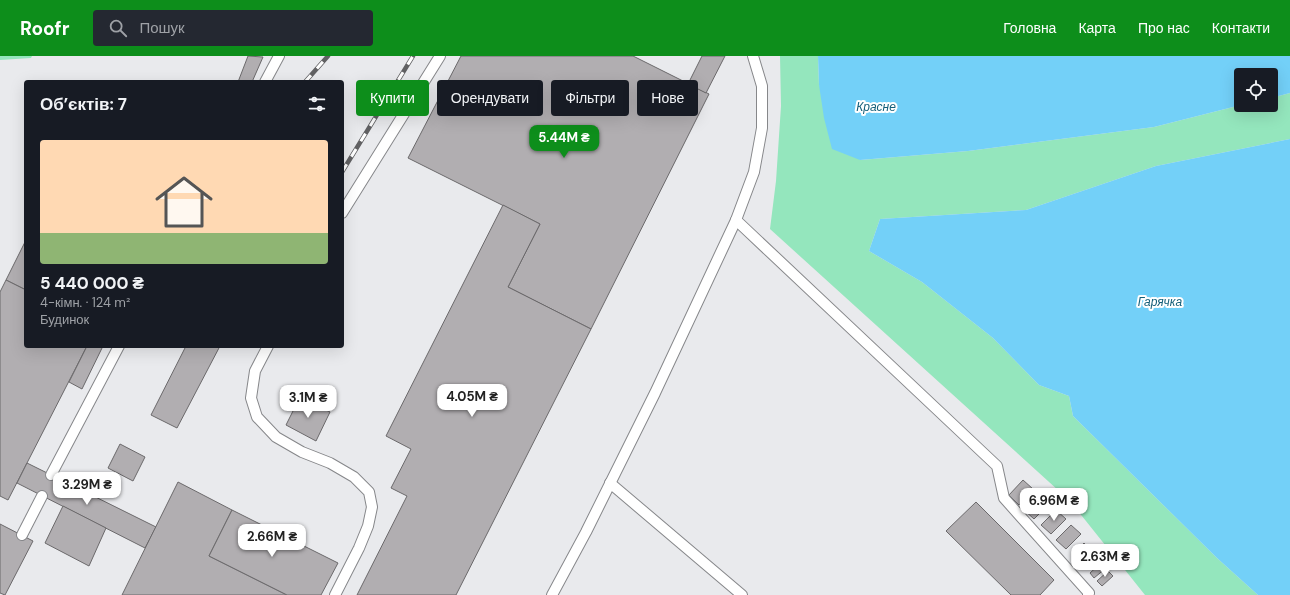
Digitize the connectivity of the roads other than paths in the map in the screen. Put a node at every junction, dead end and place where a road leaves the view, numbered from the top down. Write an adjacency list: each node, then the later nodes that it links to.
1 (278, 56): 4 (lane)
2 (440, 56): 5 (lane)
3 (753, 56): 6 (lane)
4 (267, 80)
5 (344, 210)
6 (736, 220): 10 (lane); 16 (lane)
7 (118, 348): 9 (lane)
8 (267, 348): 13 (lane)
9 (51, 475)
10 (610, 483): 14 (lane); 15 (lane)
11 (42, 496): 12 (lane)
12 (22, 535)
13 (335, 595)
14 (552, 595)
15 (742, 595)
16 (1088, 595)

